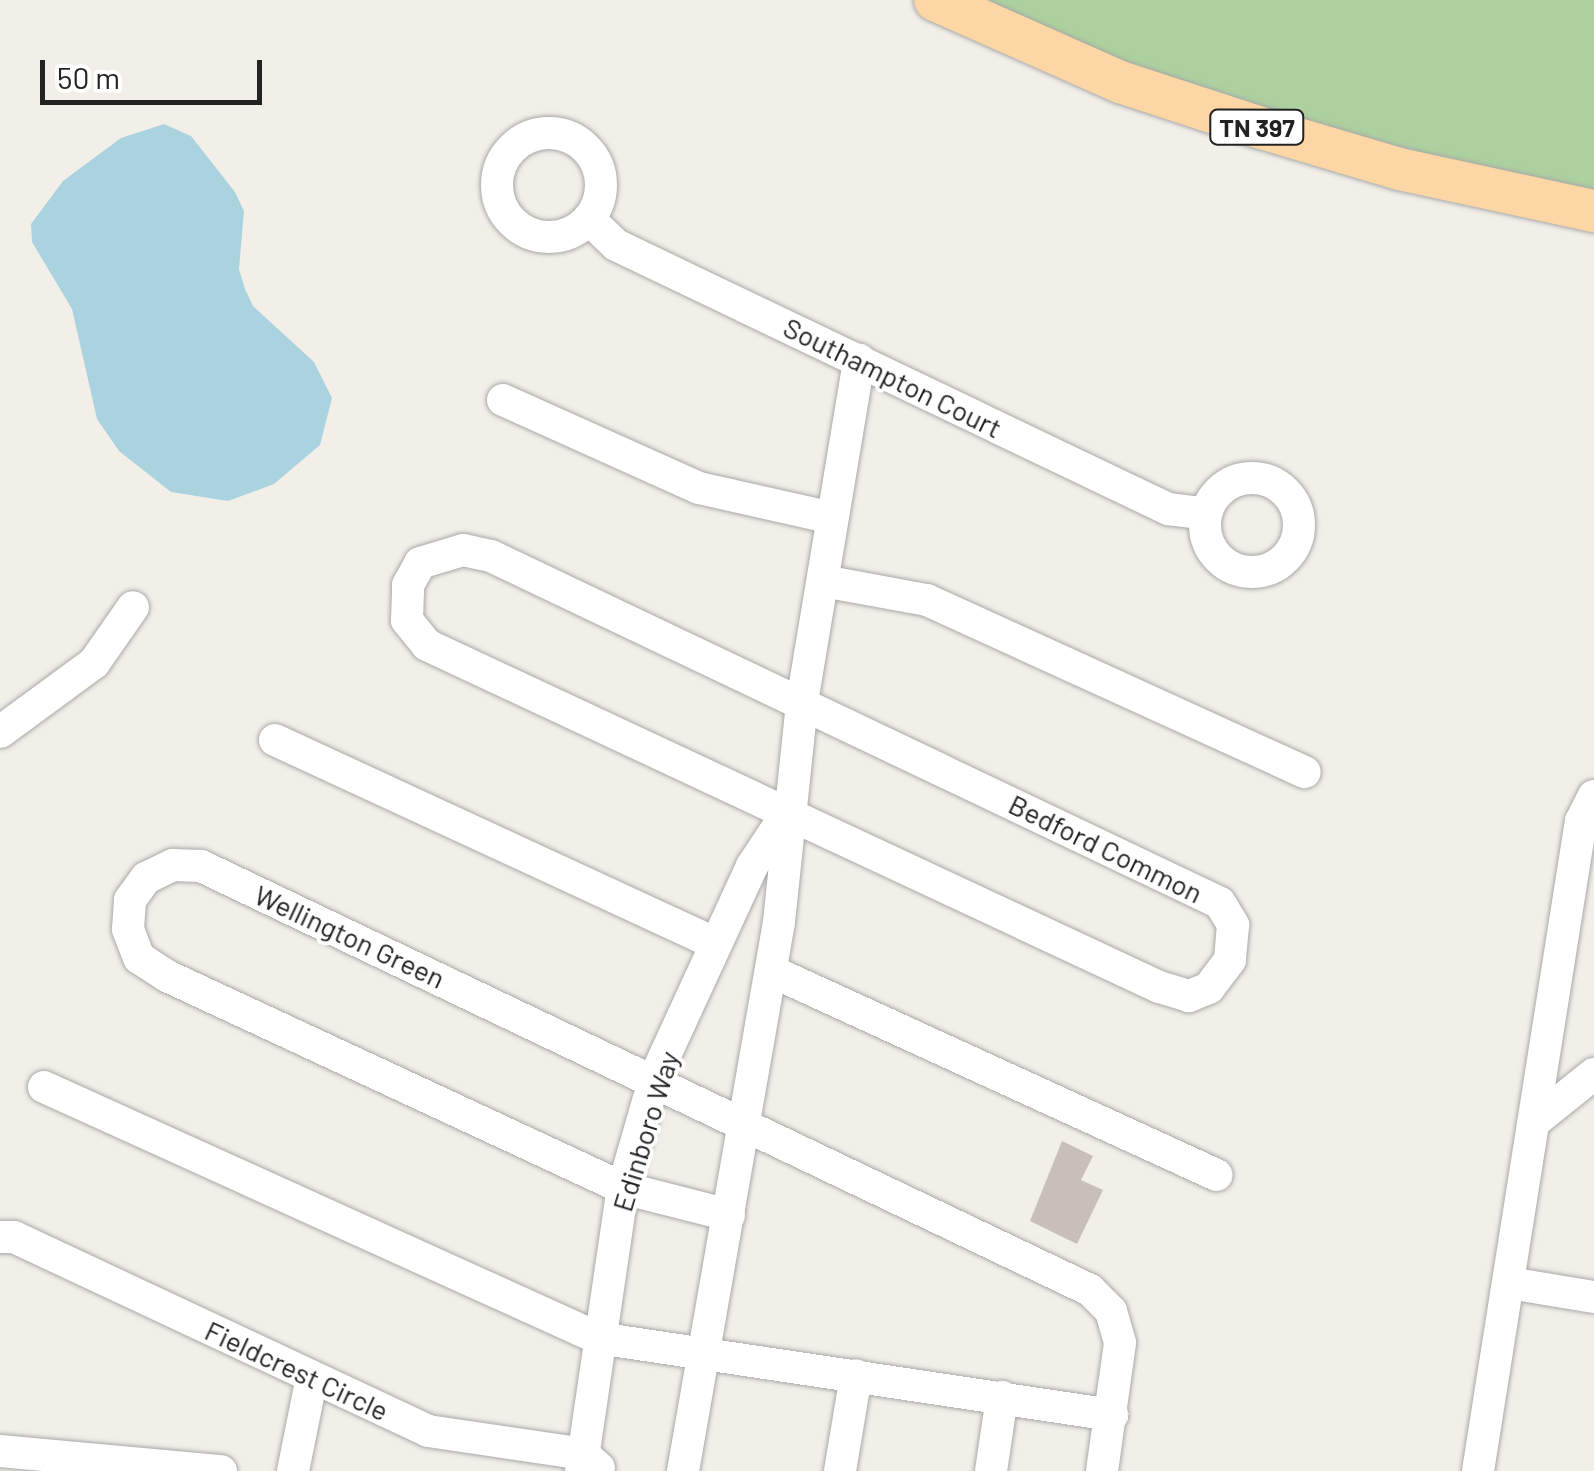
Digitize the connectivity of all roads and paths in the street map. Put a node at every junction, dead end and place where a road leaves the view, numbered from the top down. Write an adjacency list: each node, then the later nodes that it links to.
1 (935, 0): 2 (main road, TN 397)
2 (1594, 211)
3 (589, 219): 4 (street, Southampton Court)
4 (859, 360): 6 (street, Southampton Court); 7 (street, Edinboro Way)
5 (504, 400): 7 (street)
6 (1206, 514)
7 (829, 516): 8 (street, Edinboro Way)
8 (823, 581): 10 (street, Edinboro Way); 13 (street)
9 (133, 607): 11 (street)
10 (802, 702): 15 (street, Edinboro Way); 15 (street, Bedford Common); 15 (street, Bedford Common)
11 (0, 732)
12 (275, 740): 16 (street)
13 (1304, 772)
14 (1594, 796): 21 (street)
15 (786, 815): 16 (street, Edinboro Way); 17 (street, Edinboro Way)
16 (716, 944): 19 (street, Edinboro Way)
17 (771, 971): 22 (street, Edinboro Way); 23 (street)
18 (1594, 1074): 21 (street)
19 (655, 1077): 22 (street, Wellington Green); 24 (street, Edinboro Way); 24 (street, Wellington Green)
20 (44, 1087): 29 (street)
21 (1534, 1122): 27 (street)
22 (745, 1129): 25 (street, Edinboro Way); 34 (street, Wellington Green)
23 (1216, 1175)
24 (623, 1188): 25 (street, Wellington Green); 29 (street, Edinboro Way)
25 (729, 1215): 30 (street, Edinboro Way)
26 (0, 1237): 32 (street, Fieldcrest Circle)
27 (1509, 1283): 28 (street); 45 (street)
28 (1594, 1297)
29 (598, 1338): 30 (street); 37 (street, Edinboro Way)
30 (703, 1352): 31 (street); 41 (street, Edinboro Way)
31 (856, 1375): 33 (street); 42 (street)
32 (312, 1376): 36 (street, Fieldcrest Circle); 40 (street)
33 (1002, 1397): 34 (street); 43 (street)
34 (1112, 1414): 44 (street, Wellington Green)
35 (0, 1451): 38 (street)
36 (460, 1455): 37 (street, Fieldcrest Circle)
37 (589, 1465)
38 (126, 1467): 39 (street)
39 (221, 1471)
40 (294, 1471)
41 (683, 1471)
42 (840, 1471)
43 (992, 1471)
44 (1102, 1471)
45 (1478, 1471)

